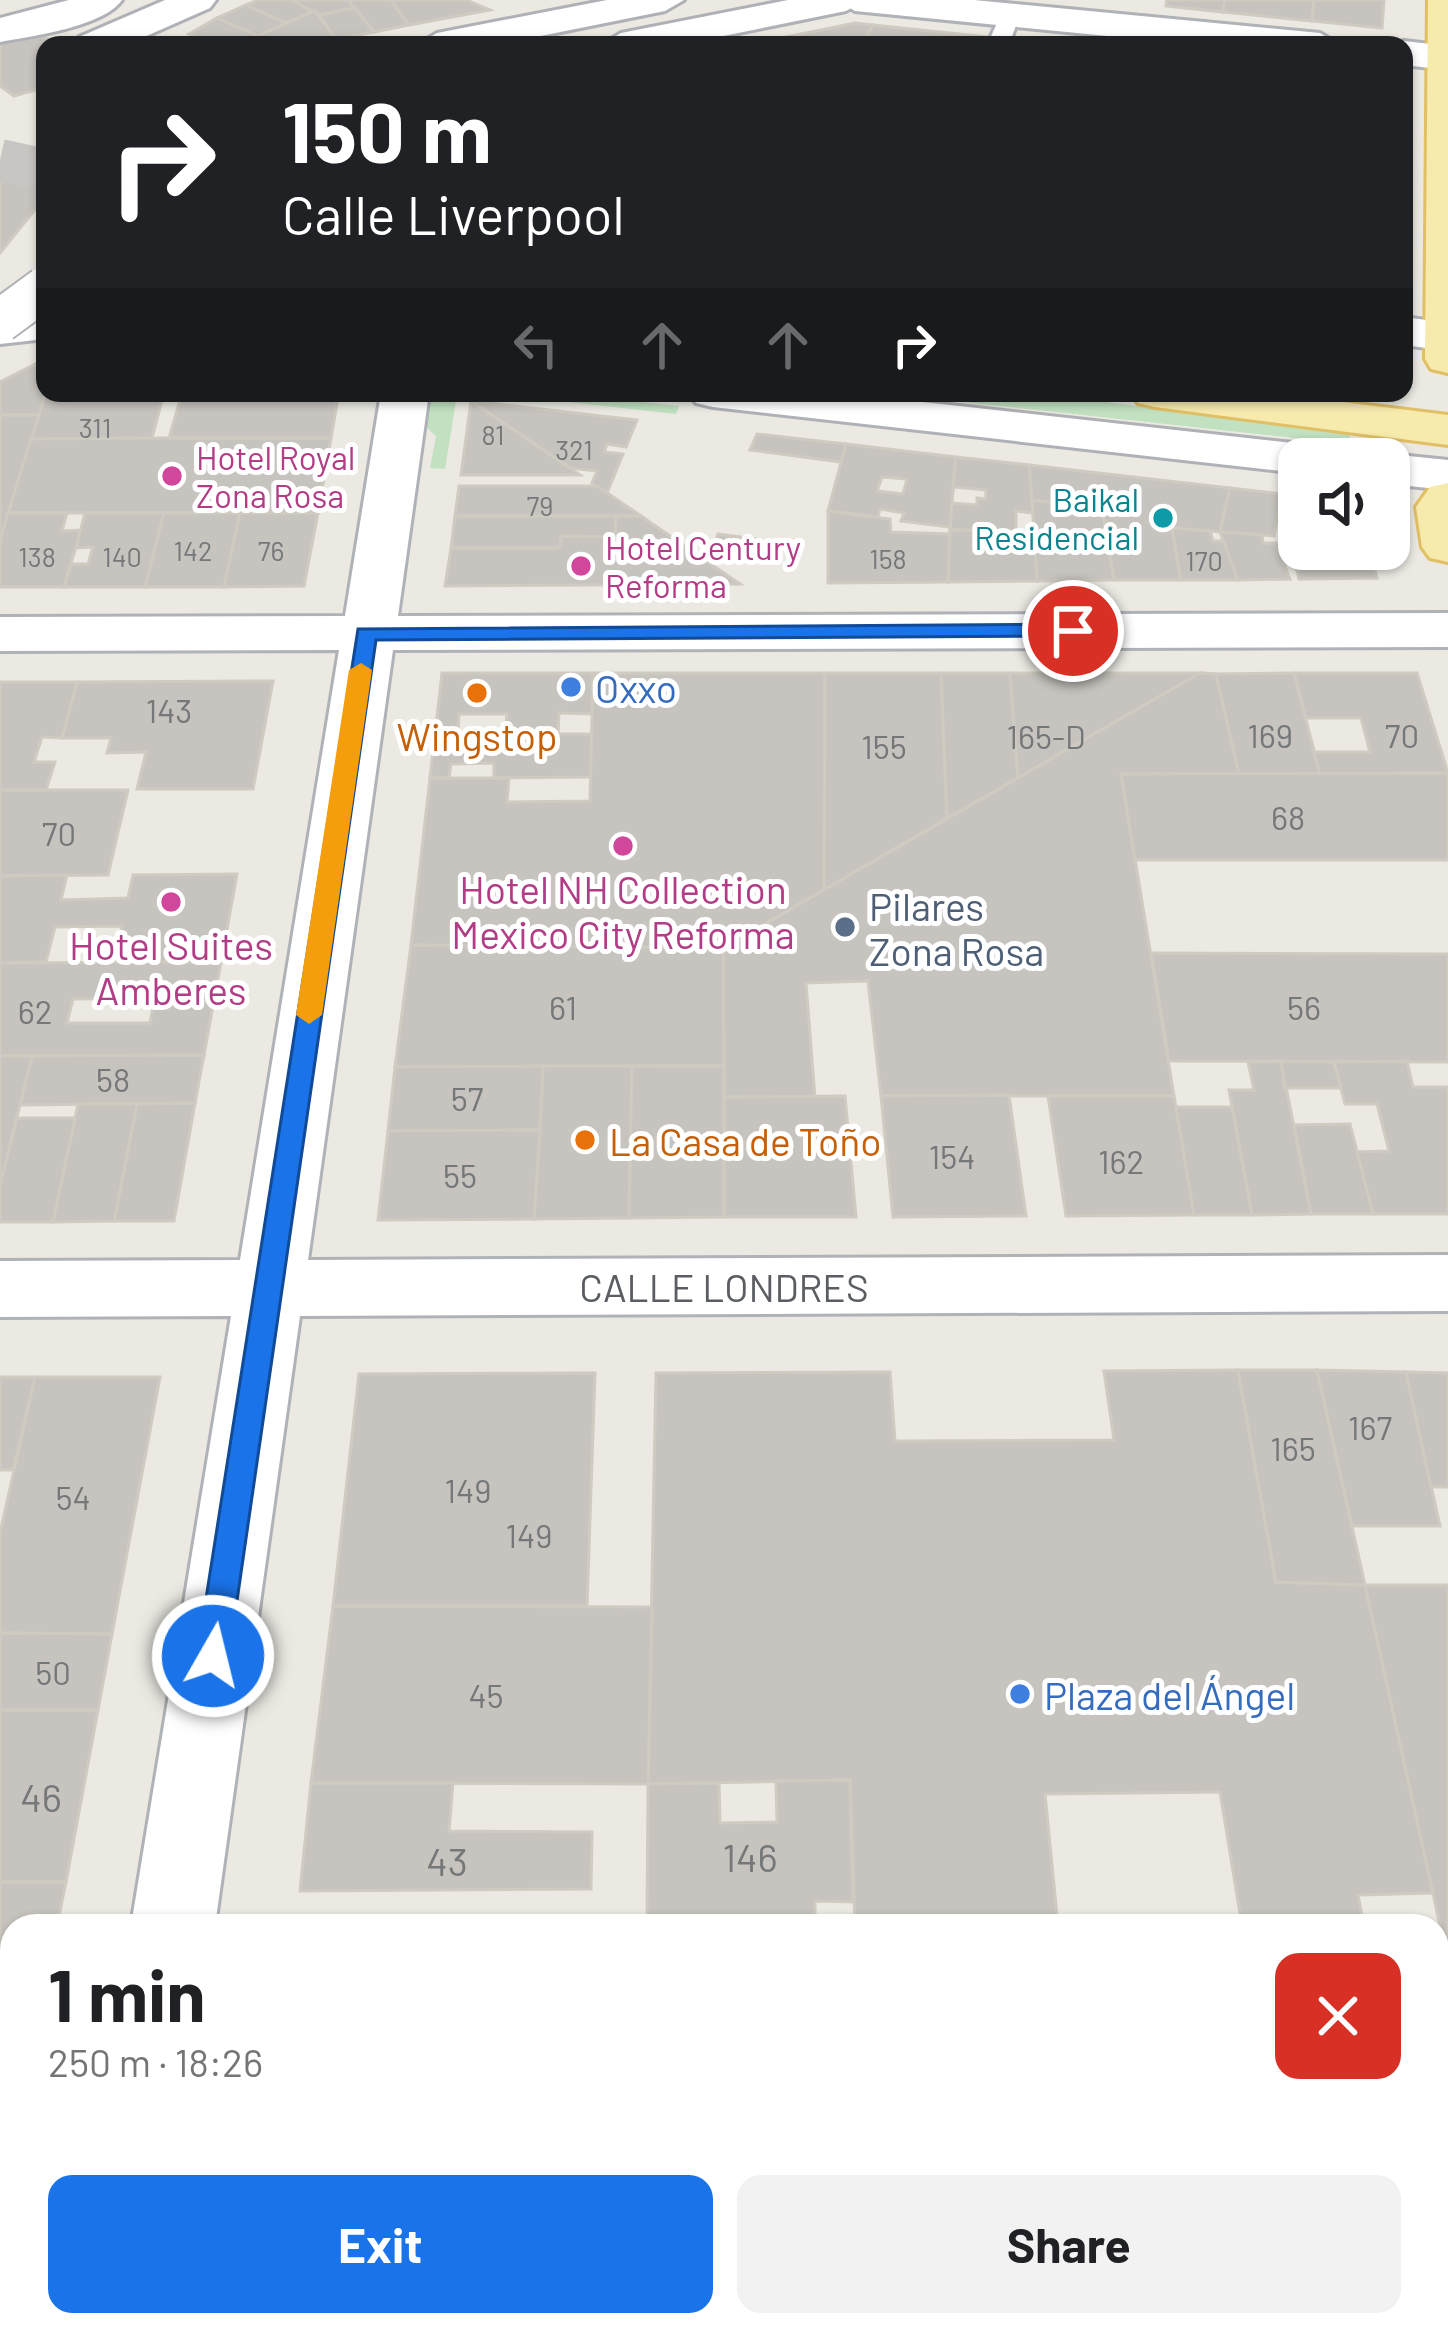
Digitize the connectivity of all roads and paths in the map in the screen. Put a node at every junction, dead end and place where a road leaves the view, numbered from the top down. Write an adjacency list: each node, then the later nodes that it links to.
1 (103, 0): 8 (street)
2 (196, 0): 9 (street)
3 (664, 0): 10 (street)
4 (846, 0): 11 (street)
5 (855, 0): 7 (street)
6 (1447, 0): 14 (main road)
7 (1004, 29): 12 (street)
8 (0, 30)
9 (114, 36)
10 (482, 36)
11 (666, 36)
12 (1142, 36)
13 (1413, 54): 14 (street)
14 (1448, 58): 18 (main road)
15 (36, 295): 16 (street, bridge)
16 (0, 325): 17 (street)
17 (36, 325)
18 (1439, 347)
19 (404, 402): 30 (street)
20 (793, 402): 23 (street)
21 (1226, 402): 22 (main road)
22 (1448, 430)
23 (1278, 456)
24 (1410, 471): 25 (street)
25 (1448, 476)
26 (1448, 497): 27 (main road)
27 (1448, 547)
28 (1448, 630): 30 (street)
29 (0, 634): 30 (street)
30 (366, 634): 32 (street)
31 (1448, 1283): 32 (street, CALLE LONDRES)
32 (268, 1288): 33 (street, CALLE LONDRES); 34 (street)
33 (0, 1289)
34 (174, 1914)

